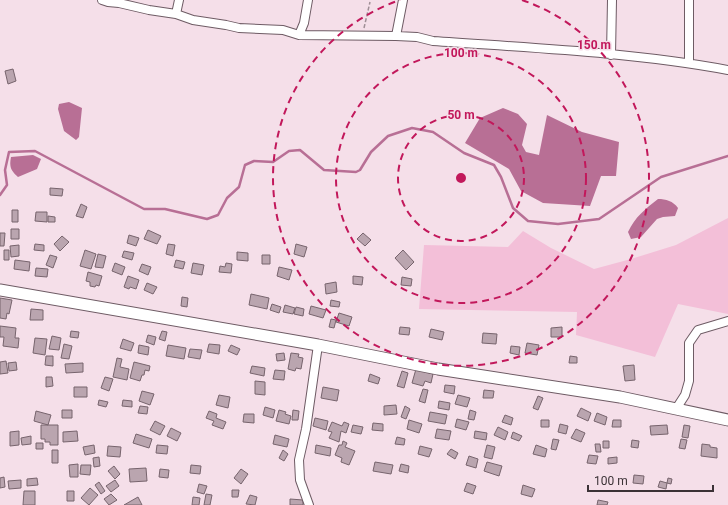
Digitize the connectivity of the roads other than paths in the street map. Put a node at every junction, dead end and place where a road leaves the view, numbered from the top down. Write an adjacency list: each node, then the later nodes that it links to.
1 (179, 0): 7 (street)
2 (308, 0): 8 (street)
3 (403, 0): 9 (street)
4 (612, 0): 10 (street)
5 (689, 0): 11 (street)
6 (106, 1): 7 (street)
7 (176, 14): 8 (street)
8 (299, 36): 9 (street)
9 (396, 36): 10 (street)
10 (611, 55): 11 (street)
11 (689, 63): 12 (street)
12 (728, 70)
13 (0, 290): 15 (main road)
14 (728, 321): 16 (street)
15 (318, 345): 16 (main road); 18 (street)
16 (676, 409): 17 (main road)
17 (728, 420)
18 (309, 505)

